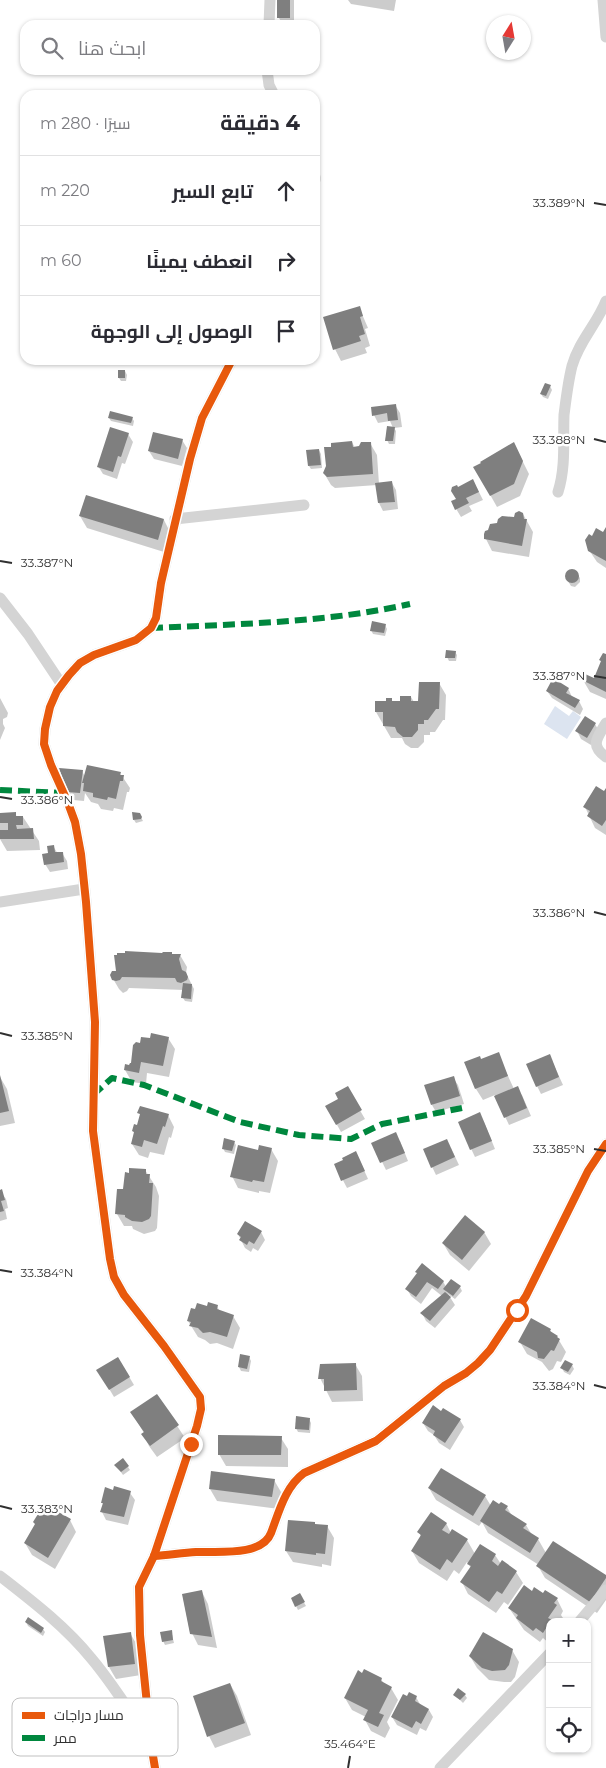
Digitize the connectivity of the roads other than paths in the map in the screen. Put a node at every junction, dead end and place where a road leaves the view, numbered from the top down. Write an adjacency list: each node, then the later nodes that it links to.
1 (270, 0): 3 (street)
2 (603, 0): 4 (street)
3 (269, 20)
4 (606, 37)
5 (268, 75): 6 (street)
6 (272, 90)
7 (606, 301): 9 (street)
8 (229, 365): 11 (street)
9 (558, 492)
10 (304, 505): 11 (street)
11 (175, 519): 13 (street)
12 (0, 598): 13 (street)
13 (62, 685): 16 (street)
14 (606, 723): 15 (street)
15 (606, 756)
16 (84, 889): 17 (street); 19 (street)
17 (0, 902)
18 (606, 1144): 19 (street)
19 (154, 1556): 25 (street)
20 (0, 1576): 24 (street)
21 (606, 1590): 22 (street)
22 (582, 1618)
23 (546, 1657): 26 (street)
24 (121, 1698)
25 (147, 1698)
26 (440, 1768)

